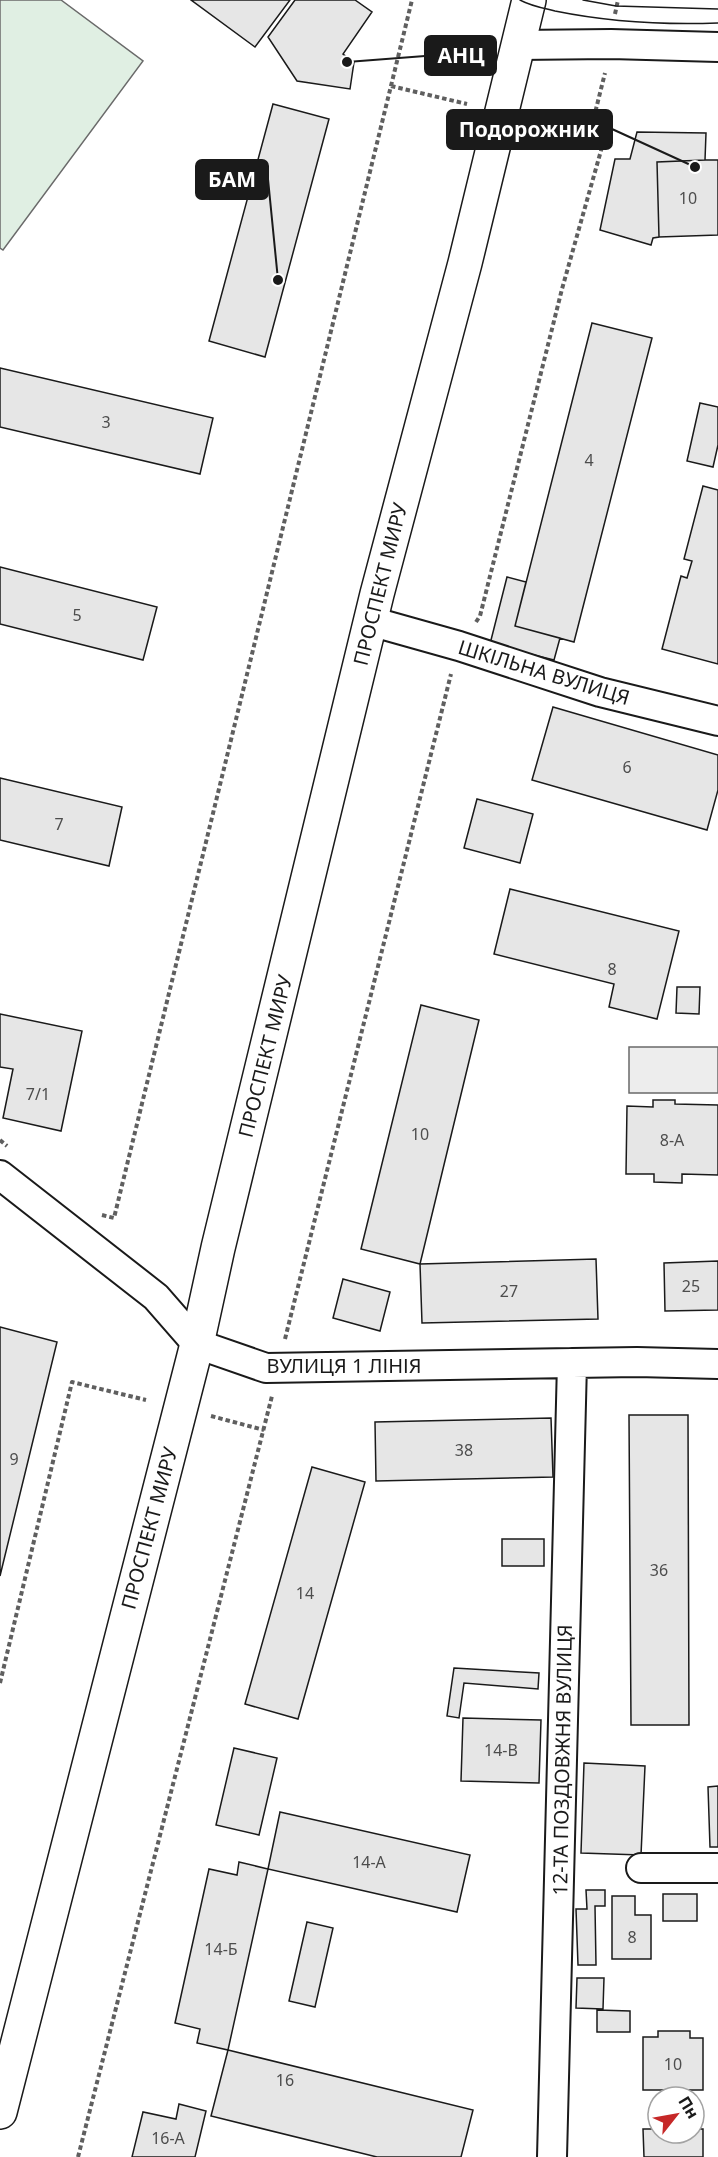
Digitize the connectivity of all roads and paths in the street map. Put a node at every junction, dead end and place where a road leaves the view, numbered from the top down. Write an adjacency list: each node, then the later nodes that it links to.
1 (412, 0): 6 (path)
2 (530, 0): 3 (main road, ПРОСПЕКТ МИРУ)
3 (518, 45): 4 (street); 10 (main road, ПРОСПЕКТ МИРУ)
4 (718, 47)
5 (608, 64): 9 (path)
6 (391, 86): 7 (path); 14 (path)
7 (467, 104)
8 (538, 122): 9 (path)
9 (590, 133): 11 (path)
10 (370, 621): 11 (street, ШКІЛЬНА ВУЛИЦЯ); 15 (main road, ПРОСПЕКТ МИРУ)
11 (459, 646): 12 (street, ШКІЛЬНА ВУЛИЦЯ); 18 (path)
12 (718, 721)
13 (0, 1175): 15 (street, ВУЛИЦЯ 1 ЛІНІЯ)
14 (114, 1218)
15 (197, 1344): 18 (street, ВУЛИЦЯ 1 ЛІНІЯ); 25 (main road, ПРОСПЕКТ МИРУ)
16 (572, 1363): 17 (street, ВУЛИЦЯ 1 ЛІНІЯ); 18 (street, ВУЛИЦЯ 1 ЛІНІЯ); 27 (street, 12-ТА ПОЗДОВЖНЯ ВУЛИЦЯ)
17 (718, 1364)
18 (279, 1368): 21 (path)
19 (146, 1400): 22 (path)
20 (211, 1416): 21 (path)
21 (264, 1430): 26 (path)
22 (0, 1683)
23 (641, 1868): 24 (street)
24 (718, 1868)
25 (0, 2112)
26 (78, 2157)
27 (552, 2157)

